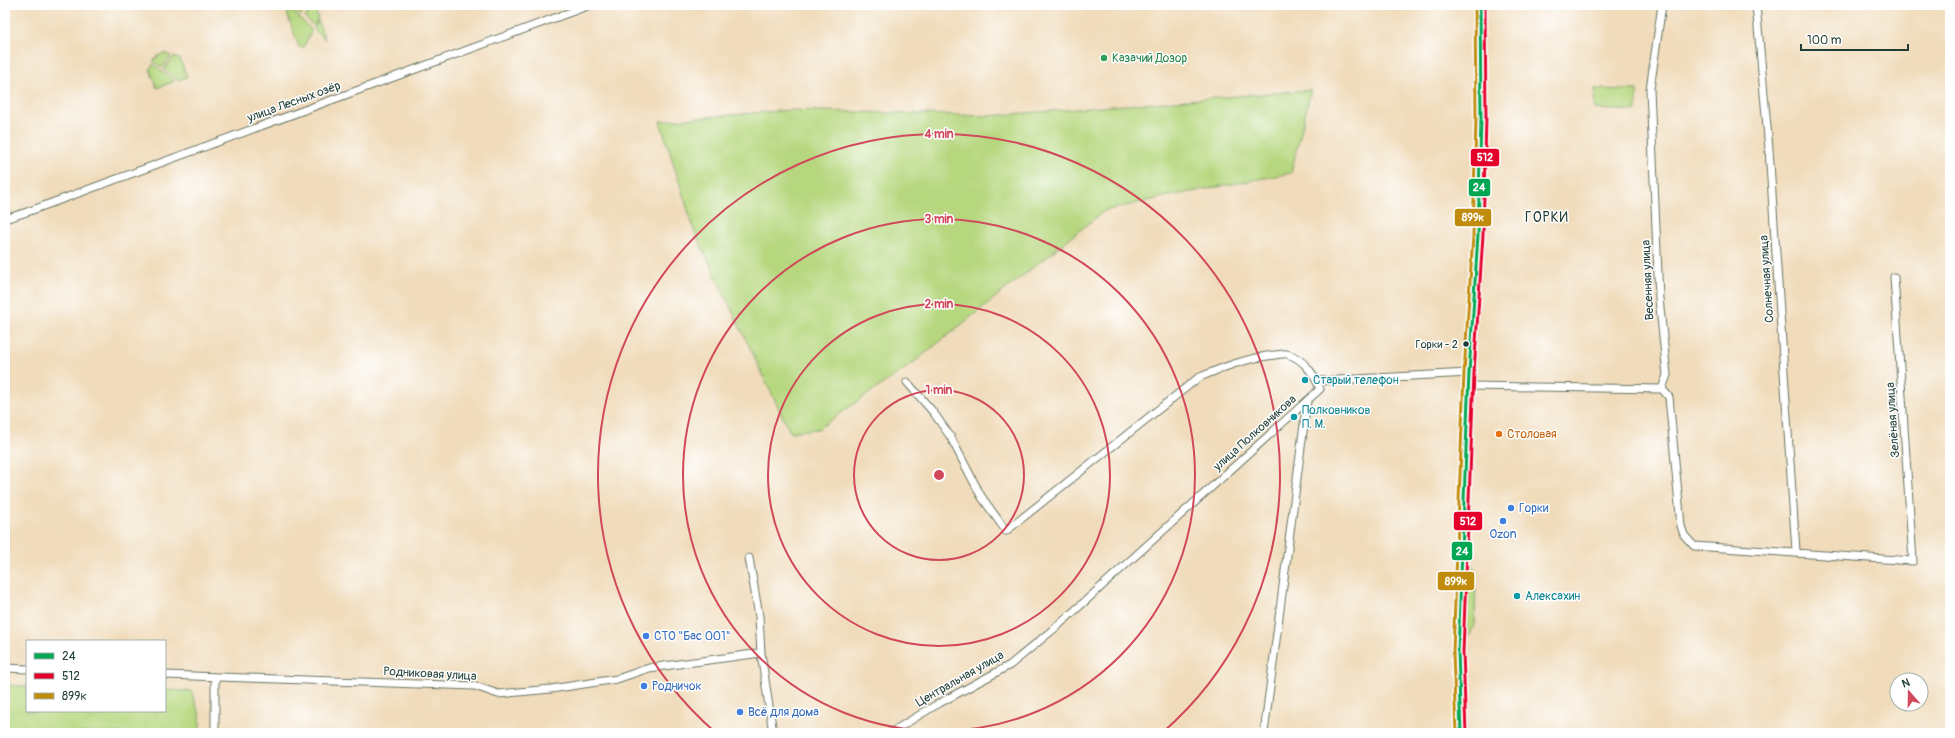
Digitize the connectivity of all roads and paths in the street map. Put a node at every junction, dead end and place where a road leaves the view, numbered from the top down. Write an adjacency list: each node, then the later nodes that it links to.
1 (590, 5): 5 (street, улица Лесных озёр)
2 (1480, 5): 7 (main road)
3 (1663, 5): 11 (street, Весенняя улица)
4 (1756, 5): 13 (street, Солнечная улица)
5 (5, 219)
6 (1894, 277): 13 (street, Зелёная улица)
7 (1469, 373): 8 (street); 10 (main road)
8 (1318, 381): 9 (street); 12 (street, улица Полковникова)
9 (907, 382)
10 (1469, 386): 11 (street); 25 (main road)
11 (1662, 389): 13 (street)
12 (1307, 401): 15 (street, улица Полковникова); 24 (street)
13 (1796, 551)
14 (749, 558): 16 (street)
15 (1039, 641): 23 (street, Центральная улица)
16 (761, 653): 20 (street, Родниковая улица); 22 (street)
17 (5, 668): 18 (street)
18 (26, 669)
19 (166, 675): 20 (street, Родниковая улица)
20 (214, 678): 21 (street)
21 (215, 733)
22 (773, 733)
23 (890, 733)
24 (1264, 733)
25 (1461, 733)

